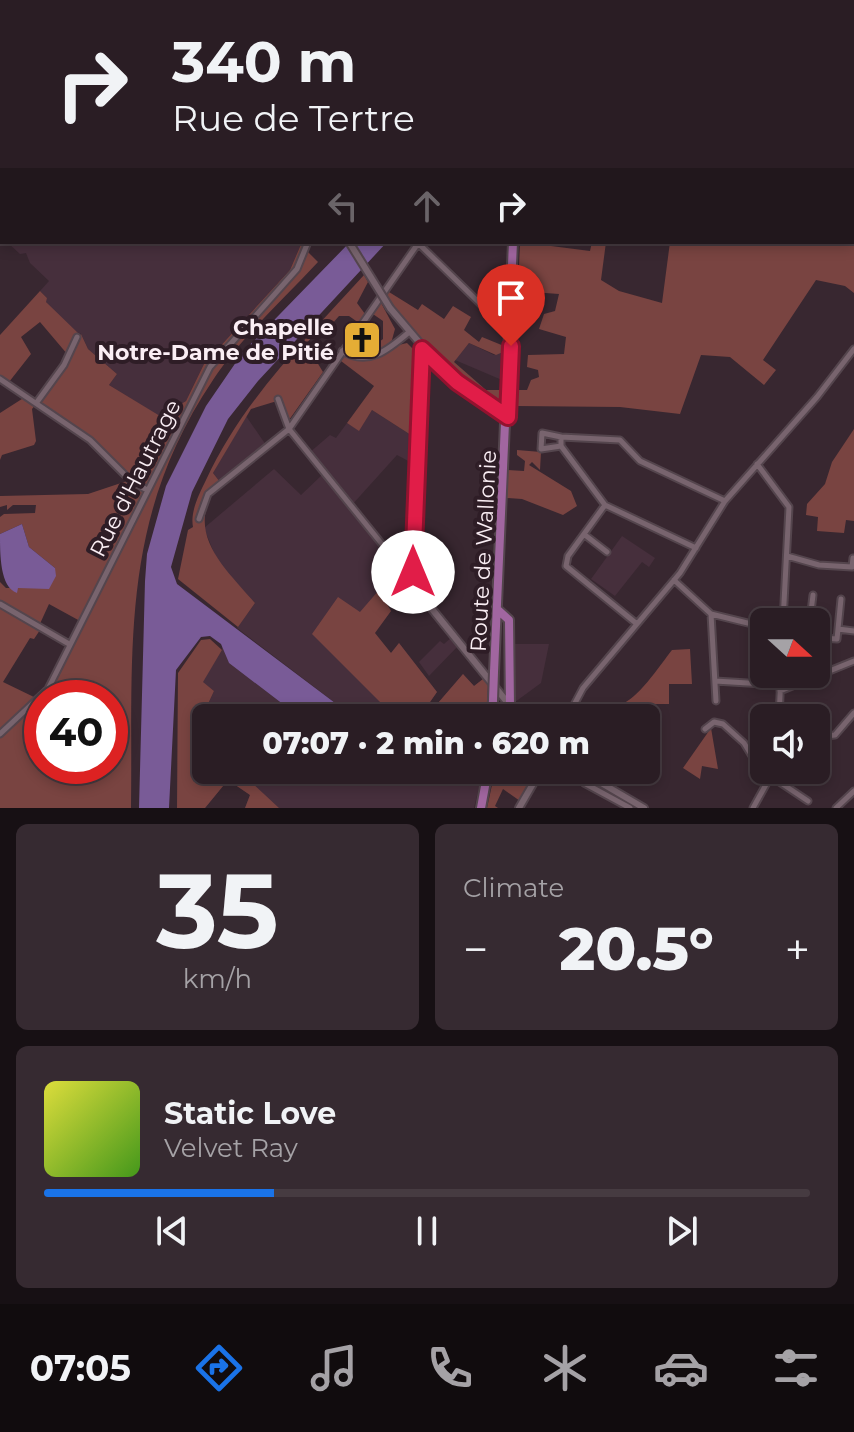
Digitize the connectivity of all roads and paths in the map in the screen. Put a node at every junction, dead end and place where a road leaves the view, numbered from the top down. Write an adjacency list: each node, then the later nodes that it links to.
1 (307, 244): 20 (street, Rue d'Hautrage)
2 (350, 244): 7 (street, bridge)
3 (417, 244): 11 (street)
4 (420, 244): 6 (street)
5 (513, 244): 6 (main road, Route de Wallonie)
6 (511, 326): 15 (main road, Route de Wallonie)
7 (408, 333): 9 (street); 11 (street)
8 (77, 337): 14 (street)
9 (422, 349): 15 (street); 31 (street)
10 (854, 349): 19 (street)
11 (342, 351): 16 (street)
12 (0, 379): 14 (street)
13 (278, 399): 16 (street)
14 (37, 402): 20 (street)
15 (508, 417): 37 (main road, Route de Wallonie)
16 (289, 429): 23 (street); 31 (street)
17 (561, 437): 18 (street); 18 (street); 21 (street)
18 (561, 446): 22 (street)
19 (757, 464): 21 (street); 27 (street)
20 (147, 490): 46 (street, Rue d'Hautrage)
21 (725, 501): 25 (street)
22 (605, 505): 24 (street); 25 (street)
23 (199, 519)
24 (585, 535): 26 (street); 41 (street)
25 (696, 548): 30 (street)
26 (607, 552)
27 (787, 556): 29 (street); 35 (street)
28 (853, 558): 29 (street)
29 (853, 567)
30 (674, 580): 39 (street); 41 (street)
31 (415, 586): 54 (street)
32 (813, 595): 36 (street)
33 (841, 599): 38 (street)
34 (0, 604): 46 (street)
35 (784, 608)
36 (811, 608)
37 (498, 610): 53 (main road, Route de Wallonie, bridge); 55 (main road)
38 (839, 613): 40 (street); 43 (street)
39 (711, 614): 42 (street); 49 (street)
40 (830, 618)
41 (637, 624): 56 (street)
42 (750, 624)
43 (838, 629): 44 (street); 45 (street)
44 (854, 631)
45 (830, 639)
46 (69, 644): 60 (street, Rue d'Hautrage)
47 (854, 661): 48 (street)
48 (830, 670)
49 (715, 681): 50 (street); 52 (street)
50 (750, 685)
51 (780, 688): 57 (street)
52 (716, 701)
53 (493, 704)
54 (508, 704)
55 (510, 704)
56 (574, 704)
57 (779, 704)
58 (854, 713): 61 (street)
59 (705, 729): 62 (street)
60 (0, 734)
61 (830, 736)
62 (750, 751)
63 (485, 784): 71 (main road)
64 (534, 784): 72 (street)
65 (586, 784): 73 (street)
66 (603, 784): 74 (street)
67 (766, 784): 75 (street)
68 (783, 784): 70 (street)
69 (854, 791): 76 (street)
70 (808, 801)
71 (481, 808)
72 (519, 808)
73 (630, 808)
74 (644, 808)
75 (753, 808)
76 (836, 808)

